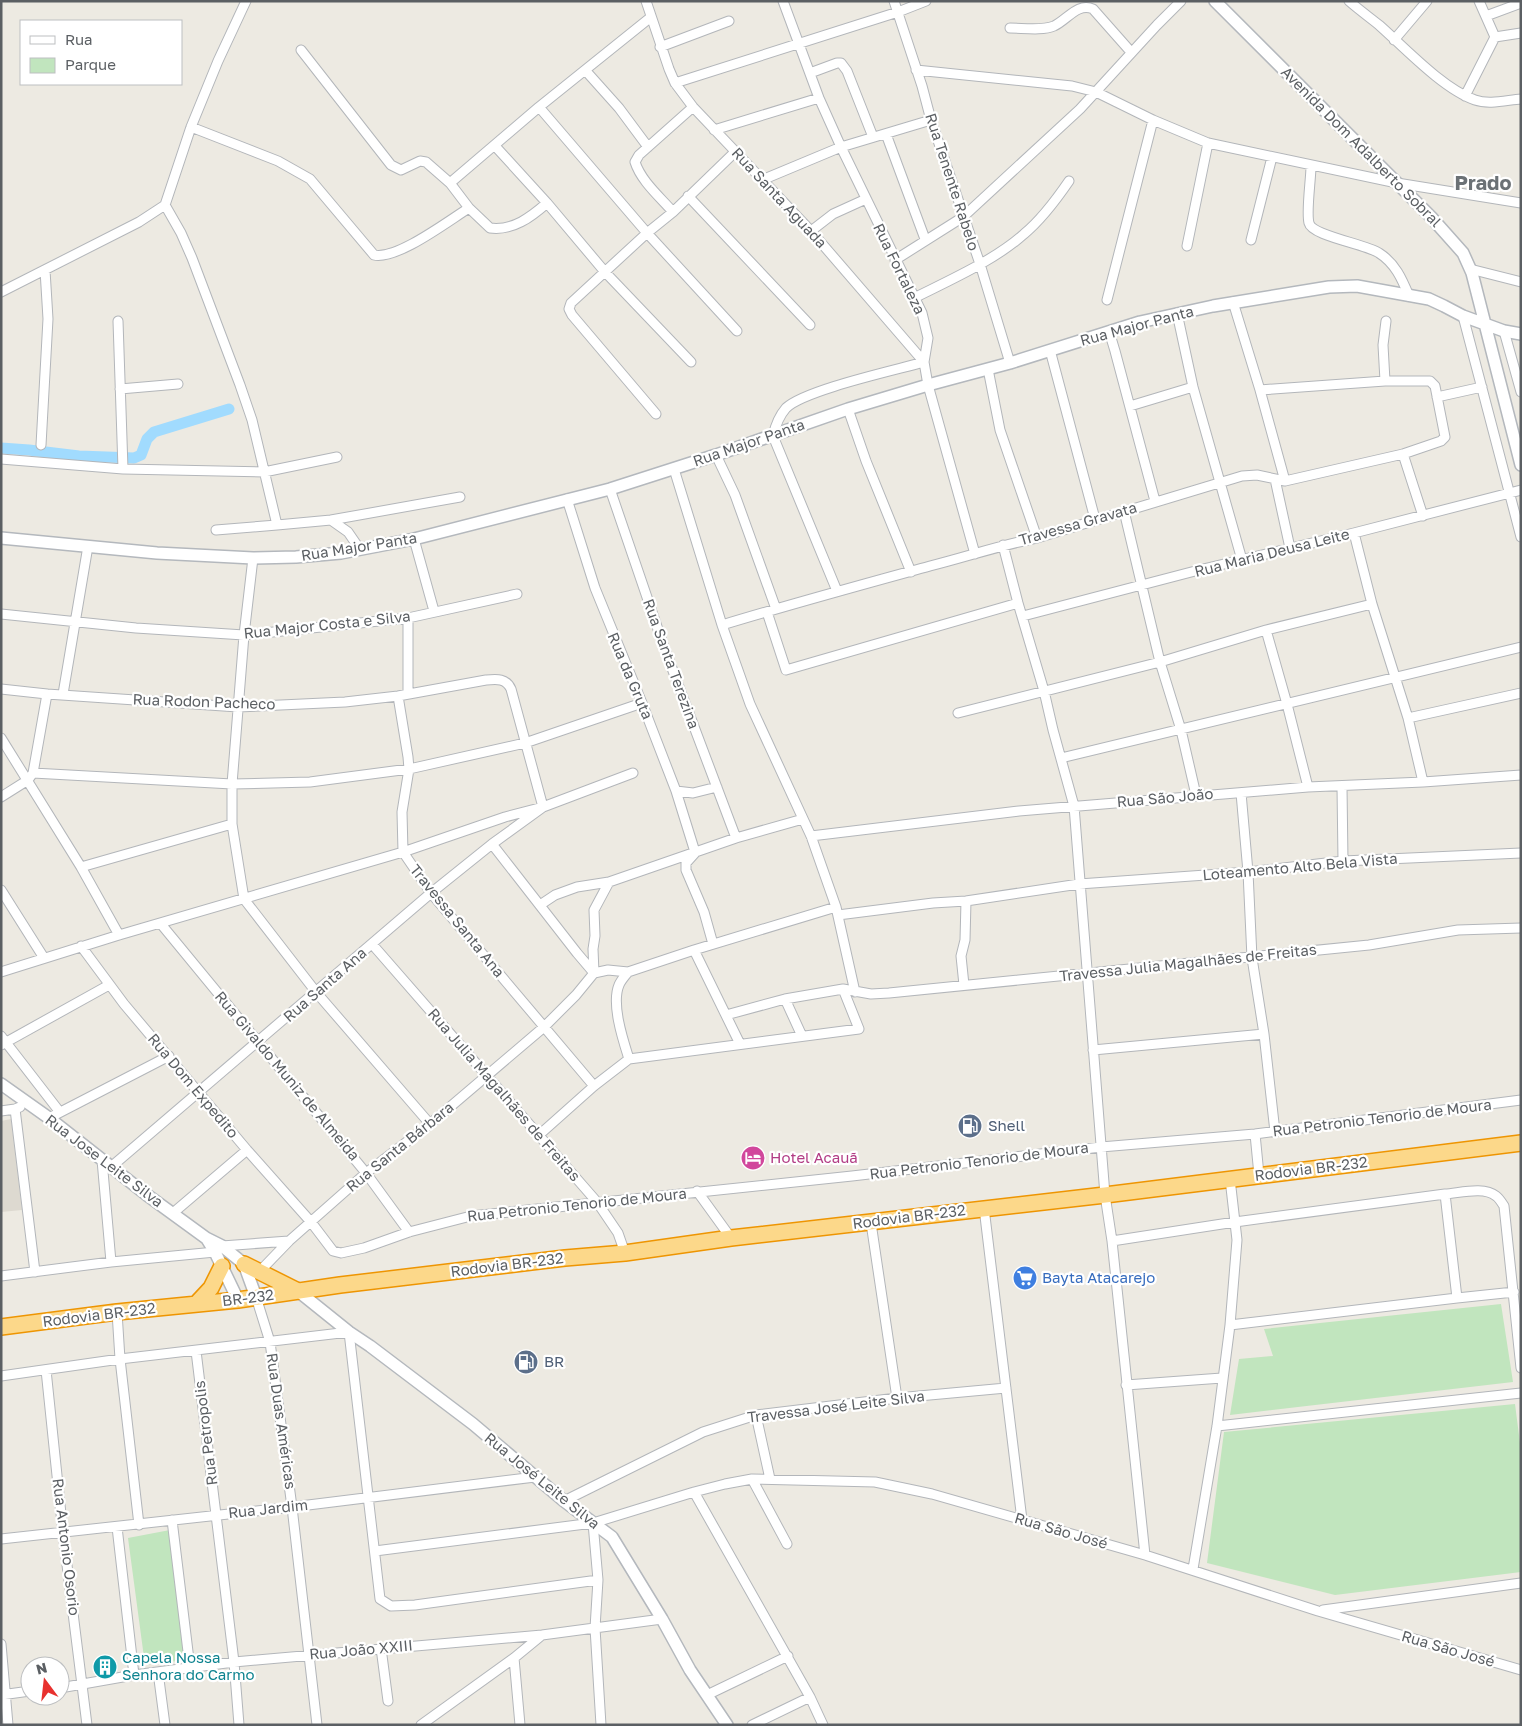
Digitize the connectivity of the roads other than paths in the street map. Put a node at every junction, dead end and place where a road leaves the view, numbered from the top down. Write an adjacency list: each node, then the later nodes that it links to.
1 (246, 1): 36 (street)
2 (646, 1): 14 (street, Rua Santa Aguada)
3 (783, 1): 20 (street, Rua Fortaleza)
4 (894, 1): 12 (street, Rua Tenente Rabelo)
5 (926, 1): 12 (street)
6 (1181, 1): 23 (street)
7 (1216, 1): 49 (street, Avenida Dom Adalberto Sobral)
8 (1348, 1): 19 (street)
9 (1427, 1): 19 (street)
10 (1479, 1): 13 (street)
11 (1521, 3): 13 (street)
12 (898, 12): 20 (street); 25 (street, Rua Tenente Rabelo)
13 (1486, 16): 18 (street)
14 (651, 17): 21 (street, Rua Santa Aguada); 24 (street)
15 (729, 21): 21 (street)
16 (1010, 28): 23 (street)
17 (1521, 33): 18 (street)
18 (1495, 37): 29 (street)
19 (1394, 40): 29 (street)
20 (799, 44): 26 (street, Rua Fortaleza); 27 (street)
21 (660, 47): 27 (street, Rua Santa Aguada)
22 (301, 50): 50 (street)
23 (1132, 52): 28 (street)
24 (586, 70): 32 (street); 42 (street)
25 (916, 70): 28 (street); 34 (street, Rua Tenente Rabelo)
26 (810, 73): 30 (street, Rua Fortaleza); 39 (street)
27 (675, 82): 33 (street, Rua Santa Aguada)
28 (1096, 92): 35 (street); 58 (street)
29 (1465, 96): 31 (street)
30 (819, 98): 37 (street); 43 (street, Rua Fortaleza)
31 (1521, 99)
32 (540, 107): 41 (street); 60 (street)
33 (693, 107): 37 (street, Rua Santa Aguada); 42 (street)
34 (931, 120): 38 (street); 58 (street, Rua Tenente Rabelo)
35 (1153, 120): 40 (street); 73 (street)
36 (191, 127): 55 (street); 56 (street)
37 (714, 130): 44 (street, Rua Santa Aguada)
38 (886, 134): 39 (street); 61 (street)
39 (873, 136): 43 (street)
40 (1208, 144): 45 (street); 63 (street)
41 (494, 146): 50 (street); 53 (street)
42 (648, 147): 57 (street)
43 (841, 147): 47 (street); 52 (street, Rua Fortaleza)
44 (735, 152): 47 (street, Rua Santa Aguada); 51 (street)
45 (1272, 157): 46 (street); 62 (street)
46 (1312, 166): 49 (street); 71 (street)
47 (762, 180): 59 (street, Rua Santa Aguada)
48 (1069, 181): 65 (street)
49 (1397, 183): 54 (street); 67 (street, Avenida Dom Adalberto Sobral)
50 (450, 184): 56 (street)
51 (688, 196): 57 (street); 80 (street)
52 (866, 199): 59 (street); 64 (street, Rua Fortaleza)
53 (547, 203): 56 (street); 68 (street)
54 (1521, 203)
55 (165, 205): 66 (street); 111 (street)
56 (469, 208)
57 (673, 212): 60 (street)
58 (963, 217): 61 (street); 65 (street, Rua Tenente Rabelo)
59 (811, 231): 87 (street, Rua Santa Aguada)
60 (647, 233): 68 (street); 81 (street)
61 (925, 239): 64 (street)
62 (1251, 240)
63 (1187, 246)
64 (894, 260): 72 (street, Rua Fortaleza)
65 (980, 264): 72 (street); 88 (street, Rua Tenente Rabelo)
66 (45, 270): 70 (street); 103 (street)
67 (1471, 271): 69 (street); 79 (street, Avenida Dom Adalberto Sobral)
68 (605, 272): 86 (street); 101 (street)
69 (1521, 282)
70 (1, 292)
71 (1409, 296): 74 (street, Rua Major Panta); 76 (street, Rua Major Panta)
72 (914, 298): 87 (street, Rua Fortaleza)
73 (1107, 300)
74 (1233, 302): 75 (street, Rua Major Panta); 96 (street)
75 (1177, 313): 83 (street, Rua Major Panta); 93 (street)
76 (1462, 316): 79 (street, Rua Major Panta); 94 (street)
77 (118, 321): 95 (street)
78 (1386, 321): 90 (street)
79 (1485, 324): 82 (street, Rua Major Panta); 109 (street, Avenida Dom Adalberto Sobral)
80 (810, 325)
81 (737, 331)
82 (1504, 331): 84 (street, Rua Major Panta); 97 (street)
83 (1109, 332): 85 (street, Rua Major Panta); 99 (street)
84 (1521, 334)
85 (1050, 350): 88 (street, Rua Major Panta); 123 (street)
86 (691, 362)
87 (924, 362): 92 (street); 102 (street)
88 (1010, 363): 89 (street, Rua Major Panta)
89 (988, 369): 92 (street, Rua Major Panta); 130 (street)
90 (1386, 382): 96 (street); 98 (street)
91 (178, 384): 95 (street)
92 (928, 384): 100 (street, Rua Major Panta); 136 (street)
93 (1193, 387): 99 (street); 114 (street)
94 (1482, 387): 98 (street); 117 (street)
95 (120, 389): 108 (street)
96 (1260, 390): 113 (street)
97 (1521, 392)
98 (1438, 397): 104 (street, Travessa Gravata)
99 (1130, 406): 120 (street)
100 (848, 409): 102 (street, Rua Major Panta); 139 (street)
101 (656, 414)
102 (773, 436): 105 (street, Rua Major Panta); 141 (street)
103 (41, 445)
104 (1403, 454): 113 (street, Travessa Gravata); 122 (street)
105 (716, 456): 110 (street, Rua Major Panta); 145 (street)
106 (337, 457): 111 (street)
107 (1, 459): 108 (street)
108 (122, 461): 111 (street)
109 (1521, 465)
110 (674, 469): 115 (street, Rua Major Panta); 152 (street)
111 (264, 472): 125 (street)
112 (1275, 479): 113 (street, Travessa Gravata); 114 (street, Travessa Gravata); 135 (street)
113 (1285, 481)
114 (1220, 482): 120 (street, Travessa Gravata); 138 (street)
115 (610, 489): 119 (street, Rua Major Panta); 180 (street, Rua Santa Terezina)
116 (1521, 490): 117 (street, Rua Maria Deusa Leite)
117 (1510, 492): 122 (street, Rua Maria Deusa Leite); 128 (street)
118 (460, 497): 124 (street)
119 (567, 499): 131 (street, Rua Major Panta); 165 (street, Rua da Gruta)
120 (1155, 501): 121 (street, Travessa Gravata)
121 (1124, 510): 123 (street, Travessa Gravata); 140 (street)
122 (1423, 516): 127 (street, Rua Maria Deusa Leite)
123 (1095, 519): 130 (street, Travessa Gravata)
124 (332, 520): 125 (street); 134 (street)
125 (277, 525): 126 (street)
126 (216, 530)
127 (1354, 533): 135 (street, Rua Maria Deusa Leite); 144 (street)
128 (1521, 537)
129 (1, 538): 133 (street, Rua Major Panta)
130 (1037, 538): 132 (street, Travessa Gravata)
131 (414, 539): 134 (street, Rua Major Panta); 146 (street)
132 (1003, 545): 136 (street, Travessa Gravata); 143 (street)
133 (88, 546): 137 (street, Rua Major Panta); 151 (street)
134 (360, 548): 137 (street, Rua Major Panta)
135 (1290, 548): 138 (street, Rua Maria Deusa Leite)
136 (975, 554): 139 (street, Travessa Gravata)
137 (253, 558): 154 (street)
138 (1242, 560): 140 (street, Rua Maria Deusa Leite)
139 (911, 572): 141 (street, Travessa Gravata)
140 (1143, 586): 149 (street, Rua Maria Deusa Leite); 156 (street)
141 (837, 591): 145 (street, Travessa Gravata)
142 (517, 594): 146 (street, Rua Major Costa e Silva)
143 (1018, 603): 147 (street); 149 (street)
144 (1372, 604): 153 (street); 157 (street)
145 (776, 609): 147 (street, Travessa Gravata)
146 (434, 611): 150 (street, Rua Major Costa e Silva)
147 (767, 612): 152 (street, Travessa Gravata)
148 (1, 614): 151 (street, Rua Major Costa e Silva)
149 (1023, 616): 159 (street)
150 (408, 618): 154 (street, Rua Major Costa e Silva); 163 (street)
151 (74, 621): 154 (street, Rua Major Costa e Silva); 162 (street)
152 (722, 625): 189 (street)
153 (1266, 630): 156 (street); 166 (street)
154 (244, 635): 167 (street)
155 (1521, 647): 157 (street)
156 (1160, 662): 159 (street); 170 (street)
157 (1395, 678): 166 (street); 169 (street)
158 (1, 689): 161 (street, Rua Rodon Pacheco)
159 (1044, 692): 168 (street); 173 (street)
160 (1521, 693): 169 (street)
161 (47, 694): 162 (street, Rua Rodon Pacheco); 177 (street)
162 (63, 694): 167 (street, Rua Rodon Pacheco)
163 (408, 694): 164 (street, Rua Rodon Pacheco); 172 (street, Rua Rodon Pacheco)
164 (398, 696): 167 (street, Rua Rodon Pacheco); 174 (street, Travessa Santa Ana)
165 (642, 704): 172 (street); 183 (street, Rua da Gruta)
166 (1287, 704): 170 (street); 181 (street)
167 (238, 707): 179 (street)
168 (958, 712)
169 (1408, 718): 178 (street)
170 (1181, 730): 173 (street); 185 (street)
171 (1, 738): 177 (street)
172 (526, 743): 174 (street); 187 (street)
173 (1061, 758): 188 (street)
174 (409, 769): 179 (street); 194 (street, Travessa Santa Ana)
175 (633, 773): 187 (street)
176 (1521, 775): 178 (street, Rua São João)
177 (31, 776): 179 (street); 186 (street); 198 (street)
178 (1423, 782): 182 (street, Rua São João)
179 (232, 784): 190 (street)
180 (716, 787): 183 (street); 192 (street, Rua Santa Terezina)
181 (1308, 787): 182 (street, Rua São João); 184 (street, Rua São João)
182 (1342, 787): 197 (street)
183 (676, 792): 195 (street, Rua da Gruta)
184 (1241, 793): 185 (street, Rua São João); 199 (street)
185 (1196, 795): 188 (street, Rua São João)
186 (1, 797)
187 (543, 806): 193 (street, Rua Santa Ana); 194 (street)
188 (1074, 806): 191 (street, Rua São João); 201 (street)
189 (802, 819): 191 (street); 192 (street)
190 (232, 824): 198 (street); 204 (street)
191 (811, 836): 207 (street)
192 (736, 838): 195 (street)
193 (492, 844): 203 (street, Rua Santa Ana); 206 (street)
194 (403, 852): 203 (street, Travessa Santa Ana); 204 (street)
195 (695, 852): 200 (street); 212 (street)
196 (1521, 853): 197 (street, Loteamento Alto Bela Vista)
197 (1343, 862): 199 (street, Loteamento Alto Bela Vista)
198 (82, 867): 210 (street)
199 (1248, 872): 201 (street, Loteamento Alto Bela Vista); 216 (street)
200 (609, 882): 206 (street); 219 (street)
201 (1079, 884): 205 (street); 220 (street)
202 (1, 890): 215 (street)
203 (431, 893): 211 (street, Rua Santa Ana); 228 (street, Travessa Santa Ana)
204 (244, 899): 208 (street); 224 (street)
205 (966, 901): 207 (street); 222 (street)
206 (540, 905): 219 (street)
207 (837, 911): 212 (street); 225 (street)
208 (161, 924): 210 (street); 232 (street, Rua Givaldo Muniz de Almeida)
209 (1521, 928): 216 (street, Travessa Julia Magalhães de Freitas)
210 (119, 935): 213 (street)
211 (372, 944): 224 (street, Rua Santa Ana); 237 (street, Rua Julia Magalhães de Freitas)
212 (712, 944): 214 (street)
213 (81, 946): 215 (street); 221 (street, Rua Dom Expedito)
214 (694, 950): 218 (street); 227 (street)
215 (44, 958): 217 (street)
216 (1252, 958): 220 (street, Travessa Julia Magalhães de Freitas); 229 (street)
217 (1, 972)
218 (628, 972): 219 (street); 236 (street)
219 (594, 973): 228 (street, Rua Santa Bárbara)
220 (1087, 973): 222 (street, Travessa Julia Magalhães de Freitas); 234 (street)
221 (109, 985): 231 (street); 235 (street, Rua Dom Expedito)
222 (964, 985): 225 (street, Travessa Julia Magalhães de Freitas)
223 (844, 989): 225 (street, Travessa Julia Magalhães de Freitas); 226 (street); 230 (street)
224 (316, 992): 232 (street, Rua Santa Ana); 247 (street)
225 (855, 992)
226 (785, 999): 227 (street); 230 (street)
227 (726, 1015): 233 (street)
228 (544, 1027): 237 (street, Rua Santa Bárbara); 239 (street, Travessa Santa Ana)
229 (1264, 1034): 234 (street); 248 (street)
230 (802, 1036): 233 (street)
231 (3, 1041): 245 (street)
232 (258, 1041): 240 (street, Rua Santa Ana); 255 (street, Rua Givaldo Muniz de Almeida)
233 (740, 1044): 236 (street)
234 (1093, 1050): 252 (street)
235 (169, 1056): 240 (street, Rua Dom Expedito); 245 (street)
236 (629, 1059): 239 (street)
237 (487, 1074): 247 (street, Rua Santa Bárbara); 250 (street, Rua Julia Magalhães de Freitas)
238 (1, 1084): 242 (street, Rua Jose Leite Silva)
239 (594, 1086): 250 (street)
240 (198, 1092): 253 (street, Rua Dom Expedito); 254 (street, Rua Santa Ana)
241 (1521, 1100): 248 (street, Rua Petronio Tenorio de Moura)
242 (27, 1104): 243 (street); 246 (street, Rua Jose Leite Silva)
243 (15, 1109): 244 (street); 277 (street)
244 (1, 1111)
245 (59, 1111): 246 (street)
246 (49, 1118): 254 (street, Rua Jose Leite Silva)
247 (430, 1124): 255 (street, Rua Santa Bárbara)
248 (1275, 1132): 249 (street, Rua Petronio Tenorio de Moura)
249 (1255, 1134): 252 (street, Rua Petronio Tenorio de Moura); 256 (street)
250 (538, 1135): 261 (street, Rua Julia Magalhães de Freitas)
251 (1521, 1143): 256 (highway, Rodovia BR-232 / BR-232)
252 (1101, 1147): 258 (street, Rua Petronio Tenorio de Moura); 260 (street)
253 (247, 1150): 263 (street); 264 (street, Rua Dom Expedito)
254 (106, 1164): 263 (street, Rua Jose Leite Silva); 273 (street)
255 (366, 1173): 264 (street, Rua Santa Bárbara); 267 (street, Rua Givaldo Muniz de Almeida)
256 (1258, 1175): 257 (highway, Rodovia BR-232 / BR-232)
257 (1230, 1179): 260 (highway, Rodovia BR-232 / BR-232); 265 (street)
258 (697, 1191): 261 (street, Rua Petronio Tenorio de Moura); 268 (street)
259 (1445, 1194): 265 (street); 280 (street); 282 (street)
260 (1105, 1195): 262 (highway, Rodovia BR-232 / BR-232); 270 (street)
261 (597, 1202): 267 (street, Rua Petronio Tenorio de Moura); 272 (street, Rua Julia Magalhães de Freitas)
262 (984, 1208): 266 (highway, Rodovia BR-232 / BR-232); 297 (street)
263 (173, 1213): 271 (street, Rua Jose Leite Silva)
264 (311, 1222): 267 (street, Rua Dom Expedito); 269 (street, Rua Santa Bárbara)
265 (1235, 1222): 270 (street); 286 (street)
266 (871, 1223): 268 (highway, Rodovia BR-232 / BR-232); 299 (street)
267 (409, 1232)
268 (731, 1238): 272 (highway, Rodovia BR-232 / BR-232)
269 (289, 1241): 271 (street); 276 (street, Rua Santa Bárbara)
270 (1112, 1241): 296 (street)
271 (218, 1249): 273 (street); 274 (street, Rua Jose Leite Silva); 275 (street, Rua Jose Leite Silva)
272 (625, 1253): 279 (highway, Rodovia BR-232 / BR-232)
273 (111, 1262): 277 (street)
274 (244, 1264): 276 (highway); 281 (street)
275 (222, 1266): 283 (street, Rua Jose Leite Silva); 284 (highway)
276 (260, 1271): 279 (highway)
277 (35, 1272): 278 (street)
278 (1, 1276)
279 (298, 1291): 281 (highway, BR-232 / BR-232); 288 (street, Rua José Leite Silva)
280 (1514, 1292): 282 (street); 292 (street)
281 (256, 1297): 283 (highway, BR-232 / BR-232); 289 (street, Rua Duas Américas)
282 (1457, 1298): 286 (street)
283 (238, 1300): 284 (highway, BR-232 / BR-232)
284 (197, 1304): 285 (highway, Rodovia BR-232 / BR-232)
285 (117, 1312): 287 (highway, Rodovia BR-232 / BR-232); 291 (street)
286 (1230, 1325): 295 (street)
287 (1, 1326)
288 (349, 1332): 289 (street); 302 (street, Rua José Leite Silva); 306 (street)
289 (270, 1342): 290 (street); 308 (street, Rua Duas Américas)
290 (196, 1350): 291 (street); 309 (street, Rua Petropolis)
291 (120, 1359): 293 (street); 313 (street)
292 (1521, 1368)
293 (46, 1370): 294 (street); 315 (street, Rua Antonio Osorio)
294 (1, 1376)
295 (1222, 1378): 296 (street); 301 (street)
296 (1126, 1385): 319 (street)
297 (1006, 1388): 299 (street, Travessa José Leite Silva); 311 (street)
298 (1521, 1393): 301 (street)
299 (897, 1398): 300 (street, Travessa José Leite Silva)
300 (756, 1415): 304 (street); 307 (street, Travessa José Leite Silva)
301 (1218, 1426): 320 (street)
302 (535, 1476): 306 (street, Rua Jardim); 307 (street, Rua José Leite Silva)
303 (752, 1479): 304 (street, Rua São José); 305 (street, Rua São José); 317 (street)
304 (770, 1479): 311 (street, Rua São José)
305 (694, 1492): 312 (street, Rua São José); 330 (street)
306 (368, 1498): 308 (street, Rua Jardim); 318 (street)
307 (564, 1501): 312 (street, Rua José Leite Silva)
308 (292, 1507): 309 (street, Rua Jardim); 329 (street, Rua Duas Américas)
309 (216, 1515): 310 (street, Rua Jardim); 332 (street, Rua Petropolis)
310 (172, 1520): 313 (street, Rua Jardim); 333 (street)
311 (1022, 1520): 319 (street, Rua São José)
312 (593, 1523): 318 (street, Rua São José); 321 (street); 324 (street, Rua José Leite Silva)
313 (139, 1524): 314 (street, Rua Jardim)
314 (117, 1527): 315 (street, Rua Jardim); 336 (street)
315 (63, 1533): 316 (street, Rua Jardim); 337 (street, Rua Antonio Osorio)
316 (1, 1539)
317 (787, 1544)
318 (375, 1551): 321 (street)
319 (1145, 1555): 320 (street, Rua São José)
320 (1193, 1569): 323 (street, Rua São José)
321 (598, 1580): 325 (street)
322 (1521, 1583): 323 (street)
323 (1318, 1611): 334 (street, Rua São José)
324 (662, 1619): 325 (street, Rua João XXIII); 341 (street, Rua José Leite Silva)
325 (595, 1628): 326 (street, Rua João XXIII); 351 (street)
326 (542, 1635): 328 (street, Rua João XXIII); 331 (street)
327 (1, 1644): 340 (street)
328 (381, 1648): 329 (street, Rua João XXIII); 343 (street)
329 (309, 1655): 332 (street, Rua João XXIII); 349 (street, Rua Duas Américas)
330 (788, 1656): 341 (street); 342 (street)
331 (514, 1658): 344 (street); 350 (street)
332 (234, 1662): 333 (street, Rua João XXIII); 348 (street, Rua Petropolis)
333 (190, 1668): 335 (street, Rua João XXIII)
334 (1521, 1670)
335 (158, 1672): 336 (street, Rua João XXIII); 347 (street)
336 (134, 1675): 337 (street, Rua João XXIII)
337 (84, 1685): 338 (street, Rua João XXIII); 346 (street, Rua Antonio Osorio)
338 (70, 1687)
339 (20, 1693): 340 (street)
340 (3, 1695): 345 (street)
341 (707, 1695): 352 (street, Rua José Leite Silva)
342 (810, 1697): 353 (street); 354 (street)
343 (388, 1701)
344 (426, 1723)
345 (8, 1725)
346 (88, 1725)
347 (165, 1725)
348 (239, 1725)
349 (317, 1725)
350 (520, 1725)
351 (601, 1725)
352 (727, 1725)
353 (752, 1725)
354 (822, 1725)

